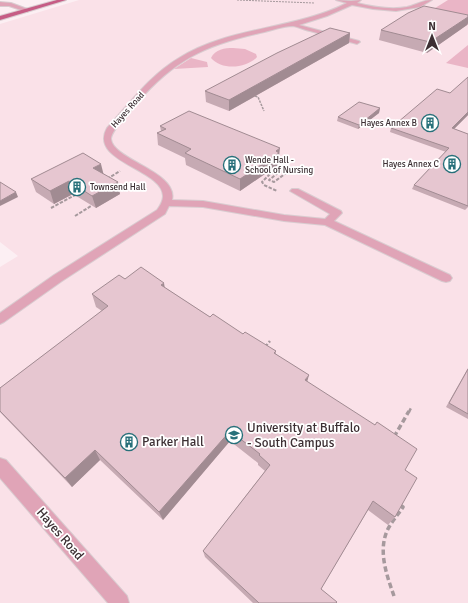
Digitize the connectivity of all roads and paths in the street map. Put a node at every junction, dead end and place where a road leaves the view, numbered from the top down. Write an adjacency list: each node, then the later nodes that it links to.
1 (63, 0): 10 (main road)
2 (237, 0): 9 (path)
3 (339, 0): 7 (street)
4 (358, 0): 7 (street, Hayes Road)
5 (430, 0): 7 (street)
6 (8, 2): 8 (street); 10 (street)
7 (352, 3): 12 (street, Hayes Road)
8 (0, 4)
9 (319, 4)
10 (27, 10): 11 (main road)
11 (0, 18)
12 (290, 25): 13 (street); 22 (street, Hayes Road)
13 (357, 42)
14 (255, 96): 15 (path)
15 (264, 111)
16 (122, 170): 18 (path)
17 (302, 172): 19 (path)
18 (106, 179)
19 (277, 191)
20 (294, 191): 26 (street)
21 (75, 195): 24 (path)
22 (165, 203): 26 (street); 28 (street)
23 (91, 206): 25 (path)
24 (51, 208)
25 (75, 216)
26 (327, 222): 27 (street)
27 (446, 278)
28 (0, 319)
29 (270, 341): 30 (path)
30 (263, 349)
31 (411, 408): 32 (path)
32 (393, 440)
33 (0, 466): 36 (street, Hayes Road)
34 (400, 504): 35 (path)
35 (394, 596)
36 (120, 603)

